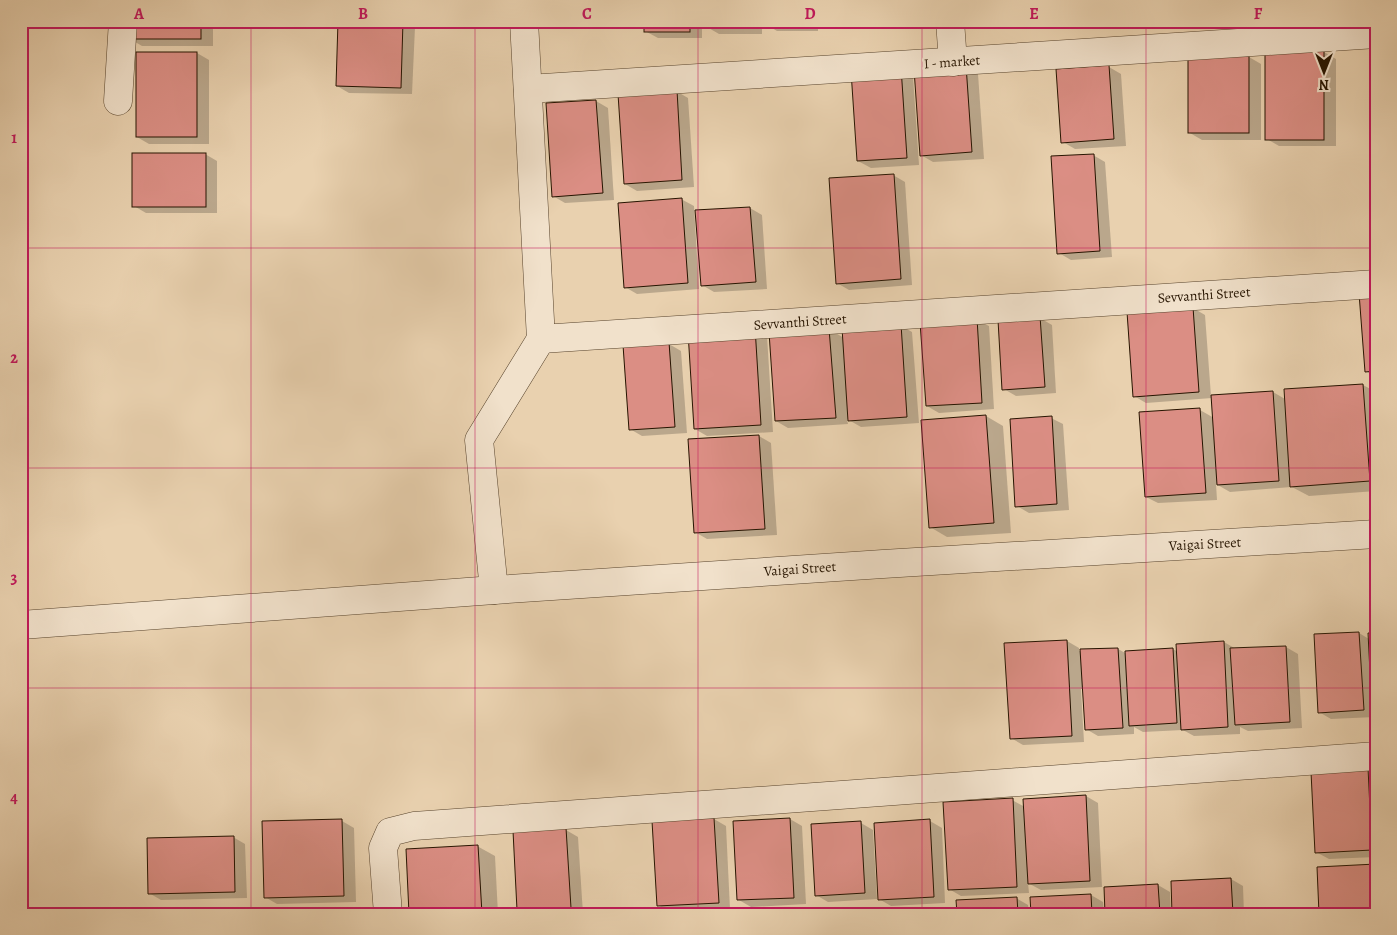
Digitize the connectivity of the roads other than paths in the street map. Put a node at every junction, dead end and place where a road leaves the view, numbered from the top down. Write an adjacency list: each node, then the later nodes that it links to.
1 (123, 21): 7 (street)
2 (524, 21): 6 (street)
3 (950, 21): 5 (street, I - market)
4 (1376, 34): 5 (street, I - market)
5 (953, 62): 6 (street, I - market)
6 (528, 89): 9 (street)
7 (118, 101)
8 (1376, 284): 9 (street, Sevvanthi Street)
9 (541, 338): 11 (street)
10 (1376, 534): 11 (street, Vaigai Street)
11 (494, 590): 12 (street, Vaigai Street)
12 (21, 625)
13 (1376, 756): 14 (street)
14 (388, 914)

